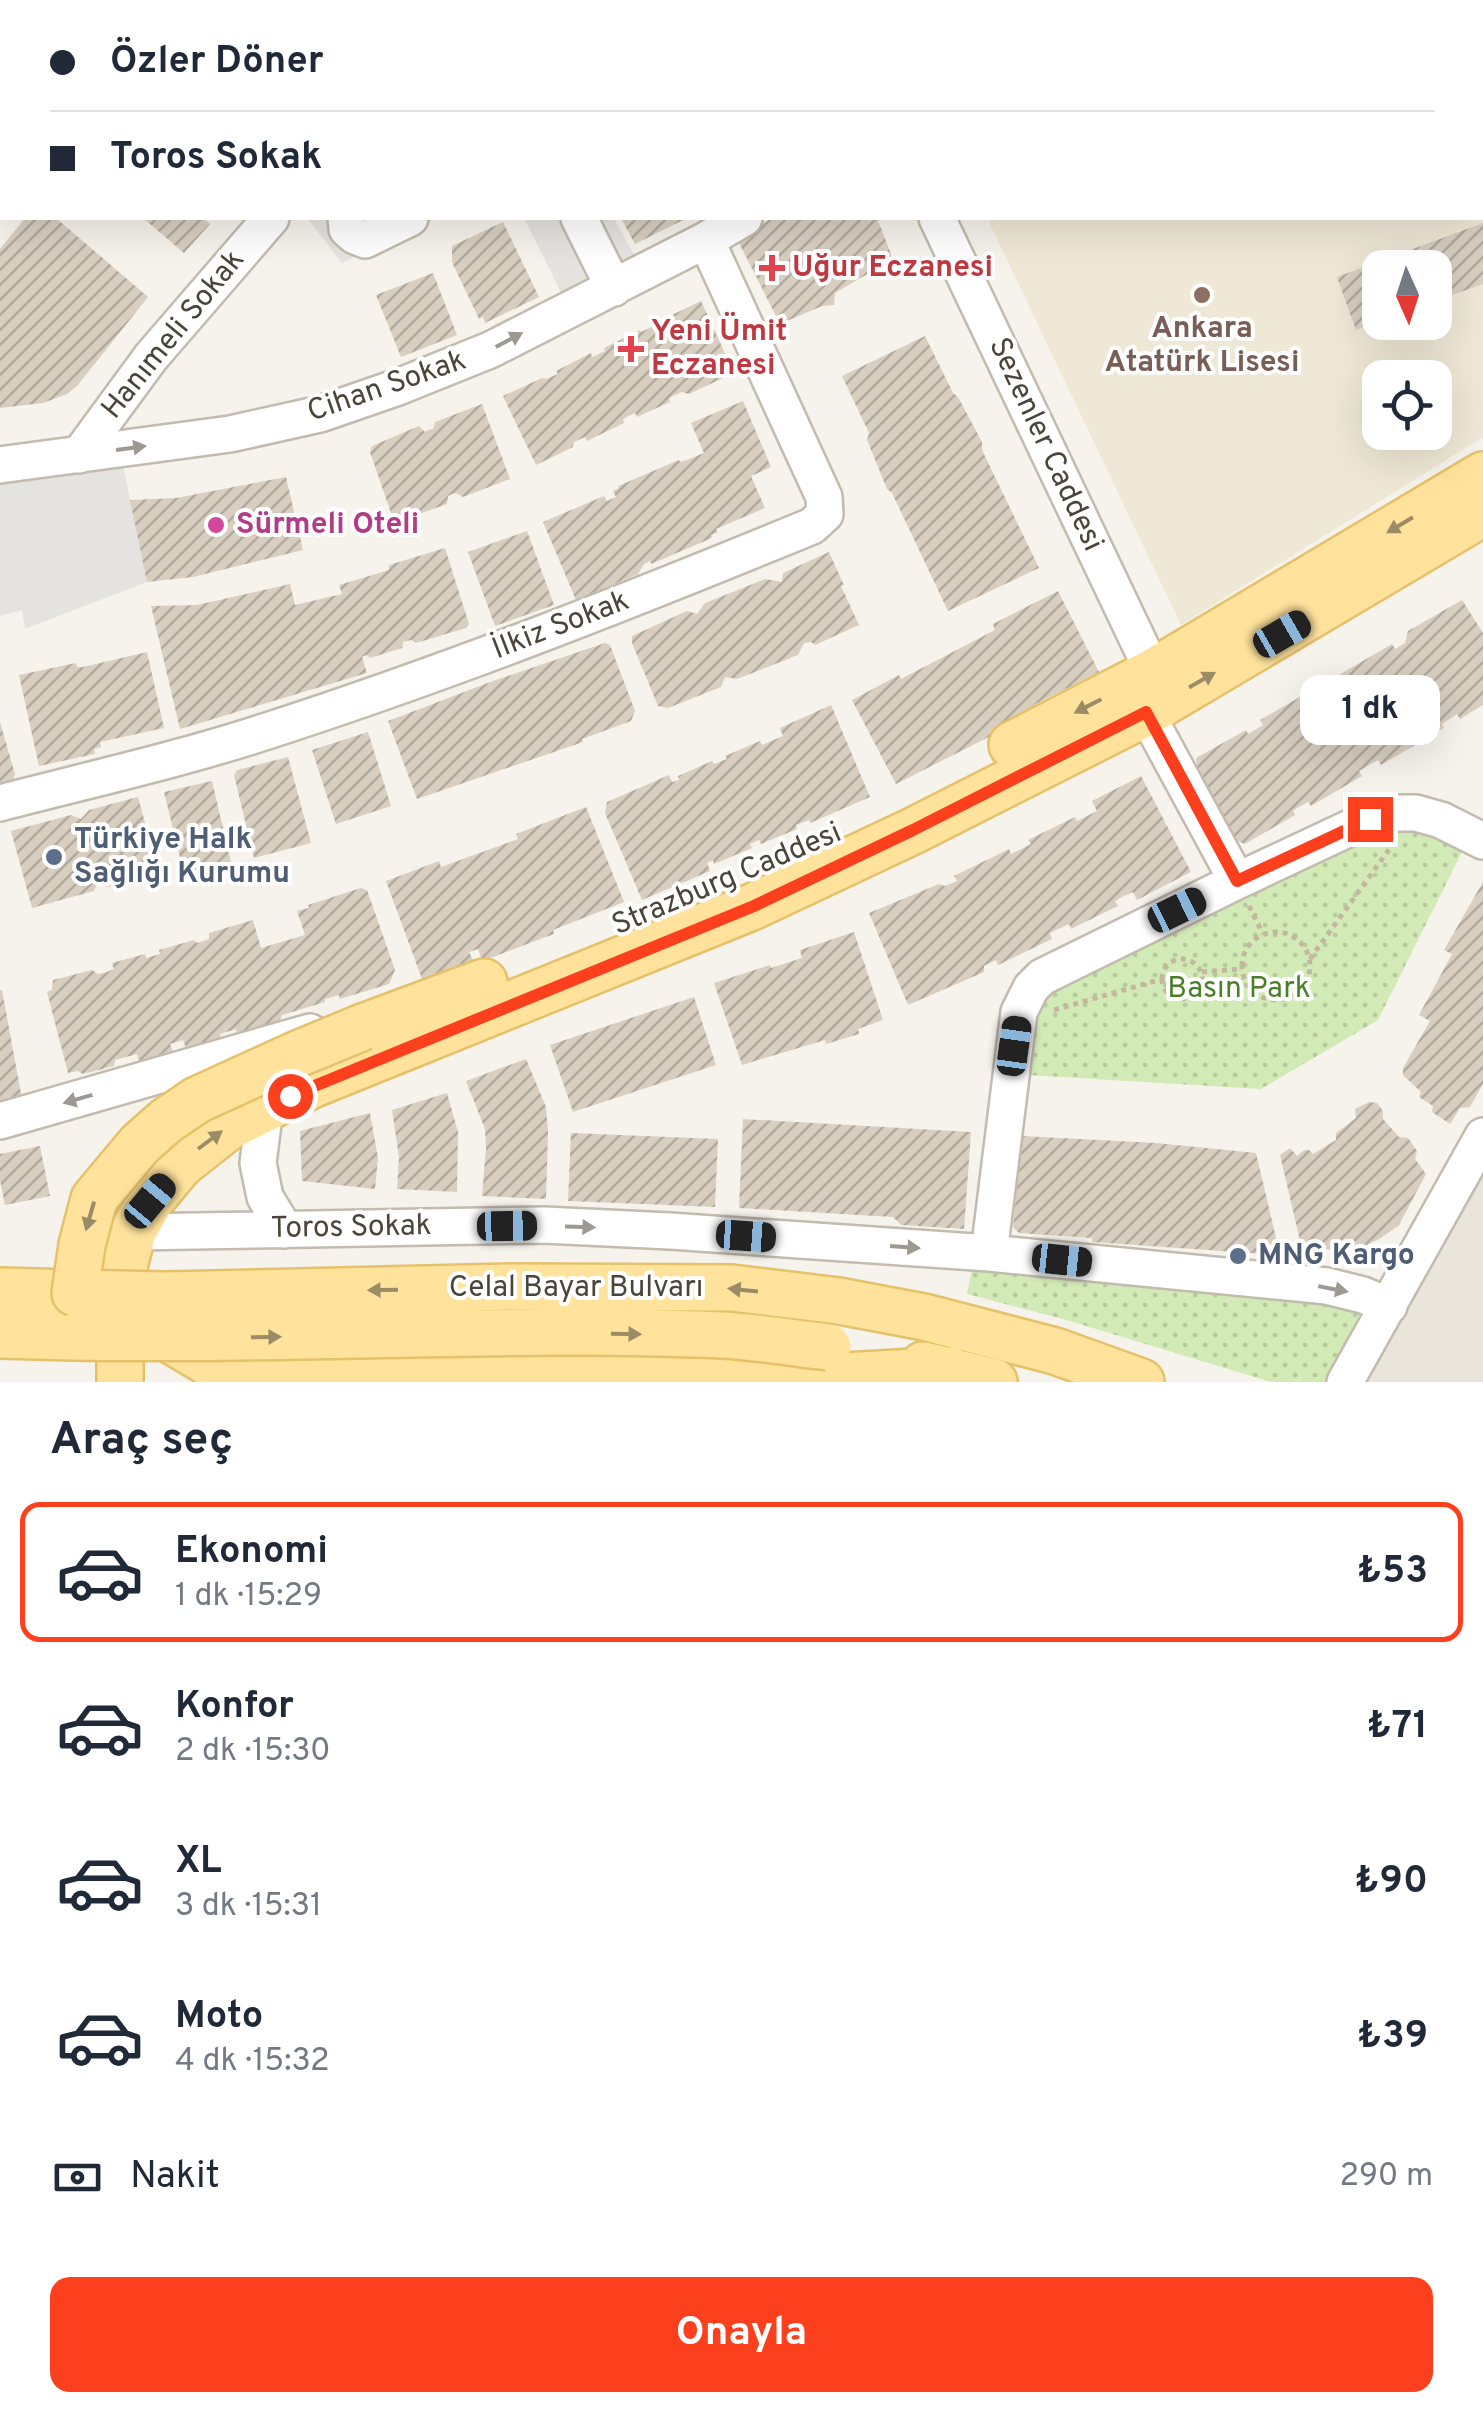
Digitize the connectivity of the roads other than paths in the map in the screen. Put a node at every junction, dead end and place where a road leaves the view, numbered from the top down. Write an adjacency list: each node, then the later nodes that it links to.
1 (269, 220): 9 (street, Hanımeli Sokak)
2 (346, 220): 3 (street)
3 (406, 220)
4 (580, 220): 8 (street)
5 (741, 220): 7 (street, Cihan Sokak)
6 (938, 220): 13 (street, Sezenler Caddesi)
7 (706, 240): 8 (street, Cihan Sokak); 14 (street, İlkiz Sokak)
8 (614, 288): 9 (street, Cihan Sokak, one-way to 8)
9 (79, 455): 10 (street, Cihan Sokak)
10 (0, 464)
11 (1483, 475): 13 (main road, Strazburg Caddesi, one-way to 13)
12 (1483, 514): 13 (main road, Strazburg Caddesi, one-way to 12)
13 (1150, 692): 16 (street, Sezenler Caddesi); 17 (main road, Strazburg Caddesi, one-way to 17); 18 (main road, Strazburg Caddesi)
14 (0, 803)
15 (1483, 840): 16 (street)
16 (1237, 881): 23 (street)
17 (442, 999): 19 (street, one-way to 19); 25 (main road, Strazburg Caddesi, one-way to 25, bridge)
18 (265, 1108): 21 (street); 22 (main road, Strazburg Caddesi, one-way to 18)
19 (0, 1121)
20 (1483, 1136): 26 (street)
21 (285, 1230): 22 (street, Toros Sokak); 23 (street, Toros Sokak, one-way to 23)
22 (133, 1232): 33 (main road, Strazburg Caddesi)
23 (989, 1252): 26 (street, Toros Sokak, one-way to 26)
24 (0, 1291): 25 (main road, Celal Bayar Bulvarı)
25 (75, 1293): 28 (main road, Strazburg Caddesi); 35 (main road, Celal Bayar Bulvarı, one-way to 25, bridge)
26 (1389, 1306): 36 (street)
27 (0, 1336): 28 (main road, Celal Bayar Bulvarı)
28 (73, 1338): 29 (main road, Celal Bayar Bulvarı, bridge)
29 (169, 1339): 30 (main road, Celal Bayar Bulvarı, one-way to 30, bridge); 31 (main road)
30 (950, 1370): 32 (main road); 34 (main road, Celal Bayar Bulvarı)
31 (482, 1379): 32 (main road)
32 (563, 1379)
33 (120, 1382)
34 (994, 1382)
35 (1141, 1382)
36 (1345, 1382)

